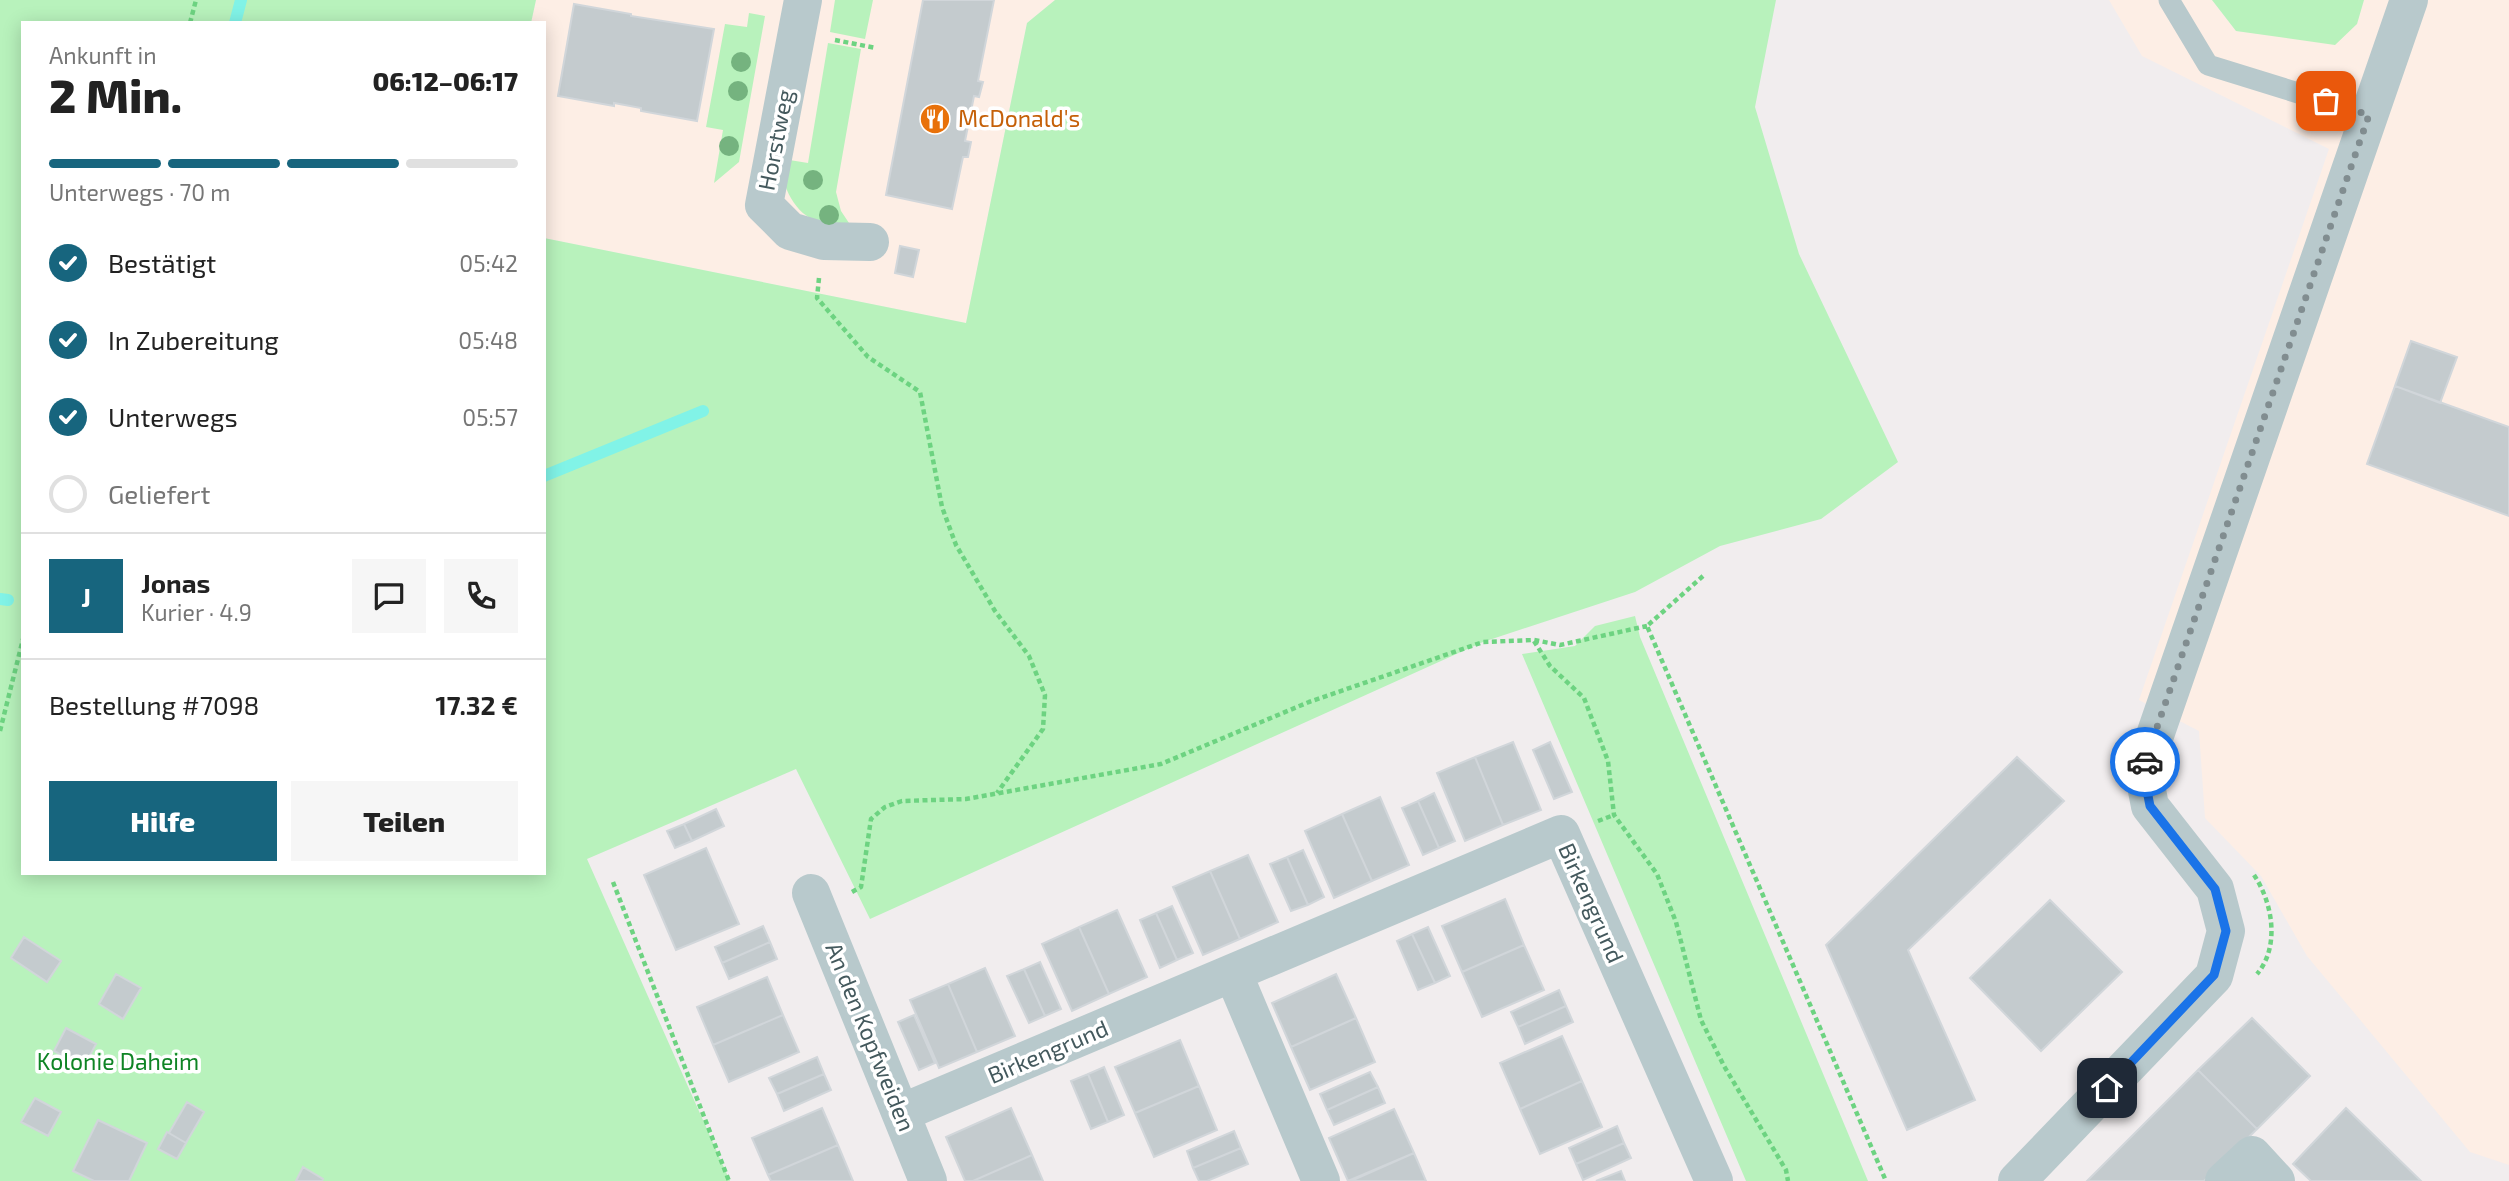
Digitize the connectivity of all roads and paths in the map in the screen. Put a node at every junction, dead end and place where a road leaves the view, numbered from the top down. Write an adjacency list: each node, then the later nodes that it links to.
1 (196, 0): 5 (path)
2 (803, 0): 7 (street, Horstweg)
3 (2169, 0): 6 (lane)
4 (2409, 0): 6 (street)
5 (191, 21)
6 (2369, 115): 26 (street)
7 (824, 241): 8 (street, Horstweg); 14 (path)
8 (870, 242)
9 (1703, 576): 10 (path)
10 (1647, 626): 11 (path); 25 (path)
11 (1534, 640): 14 (path); 24 (path)
12 (21, 647): 13 (path)
13 (0, 731)
14 (996, 794): 15 (path)
15 (865, 847)
16 (613, 882): 20 (path)
17 (811, 893): 19 (street, An den Kopfweiden)
18 (1233, 973): 19 (street, Birkengrund); 22 (street); 23 (street, Birkengrund)
19 (901, 1113): 21 (street, An den Kopfweiden)
20 (729, 1181)
21 (928, 1181)
22 (1321, 1181)
23 (1714, 1181)
24 (1788, 1181)
25 (1886, 1181)
26 (2017, 1181)
27 (2224, 1181): 28 (street)
28 (2276, 1181)

